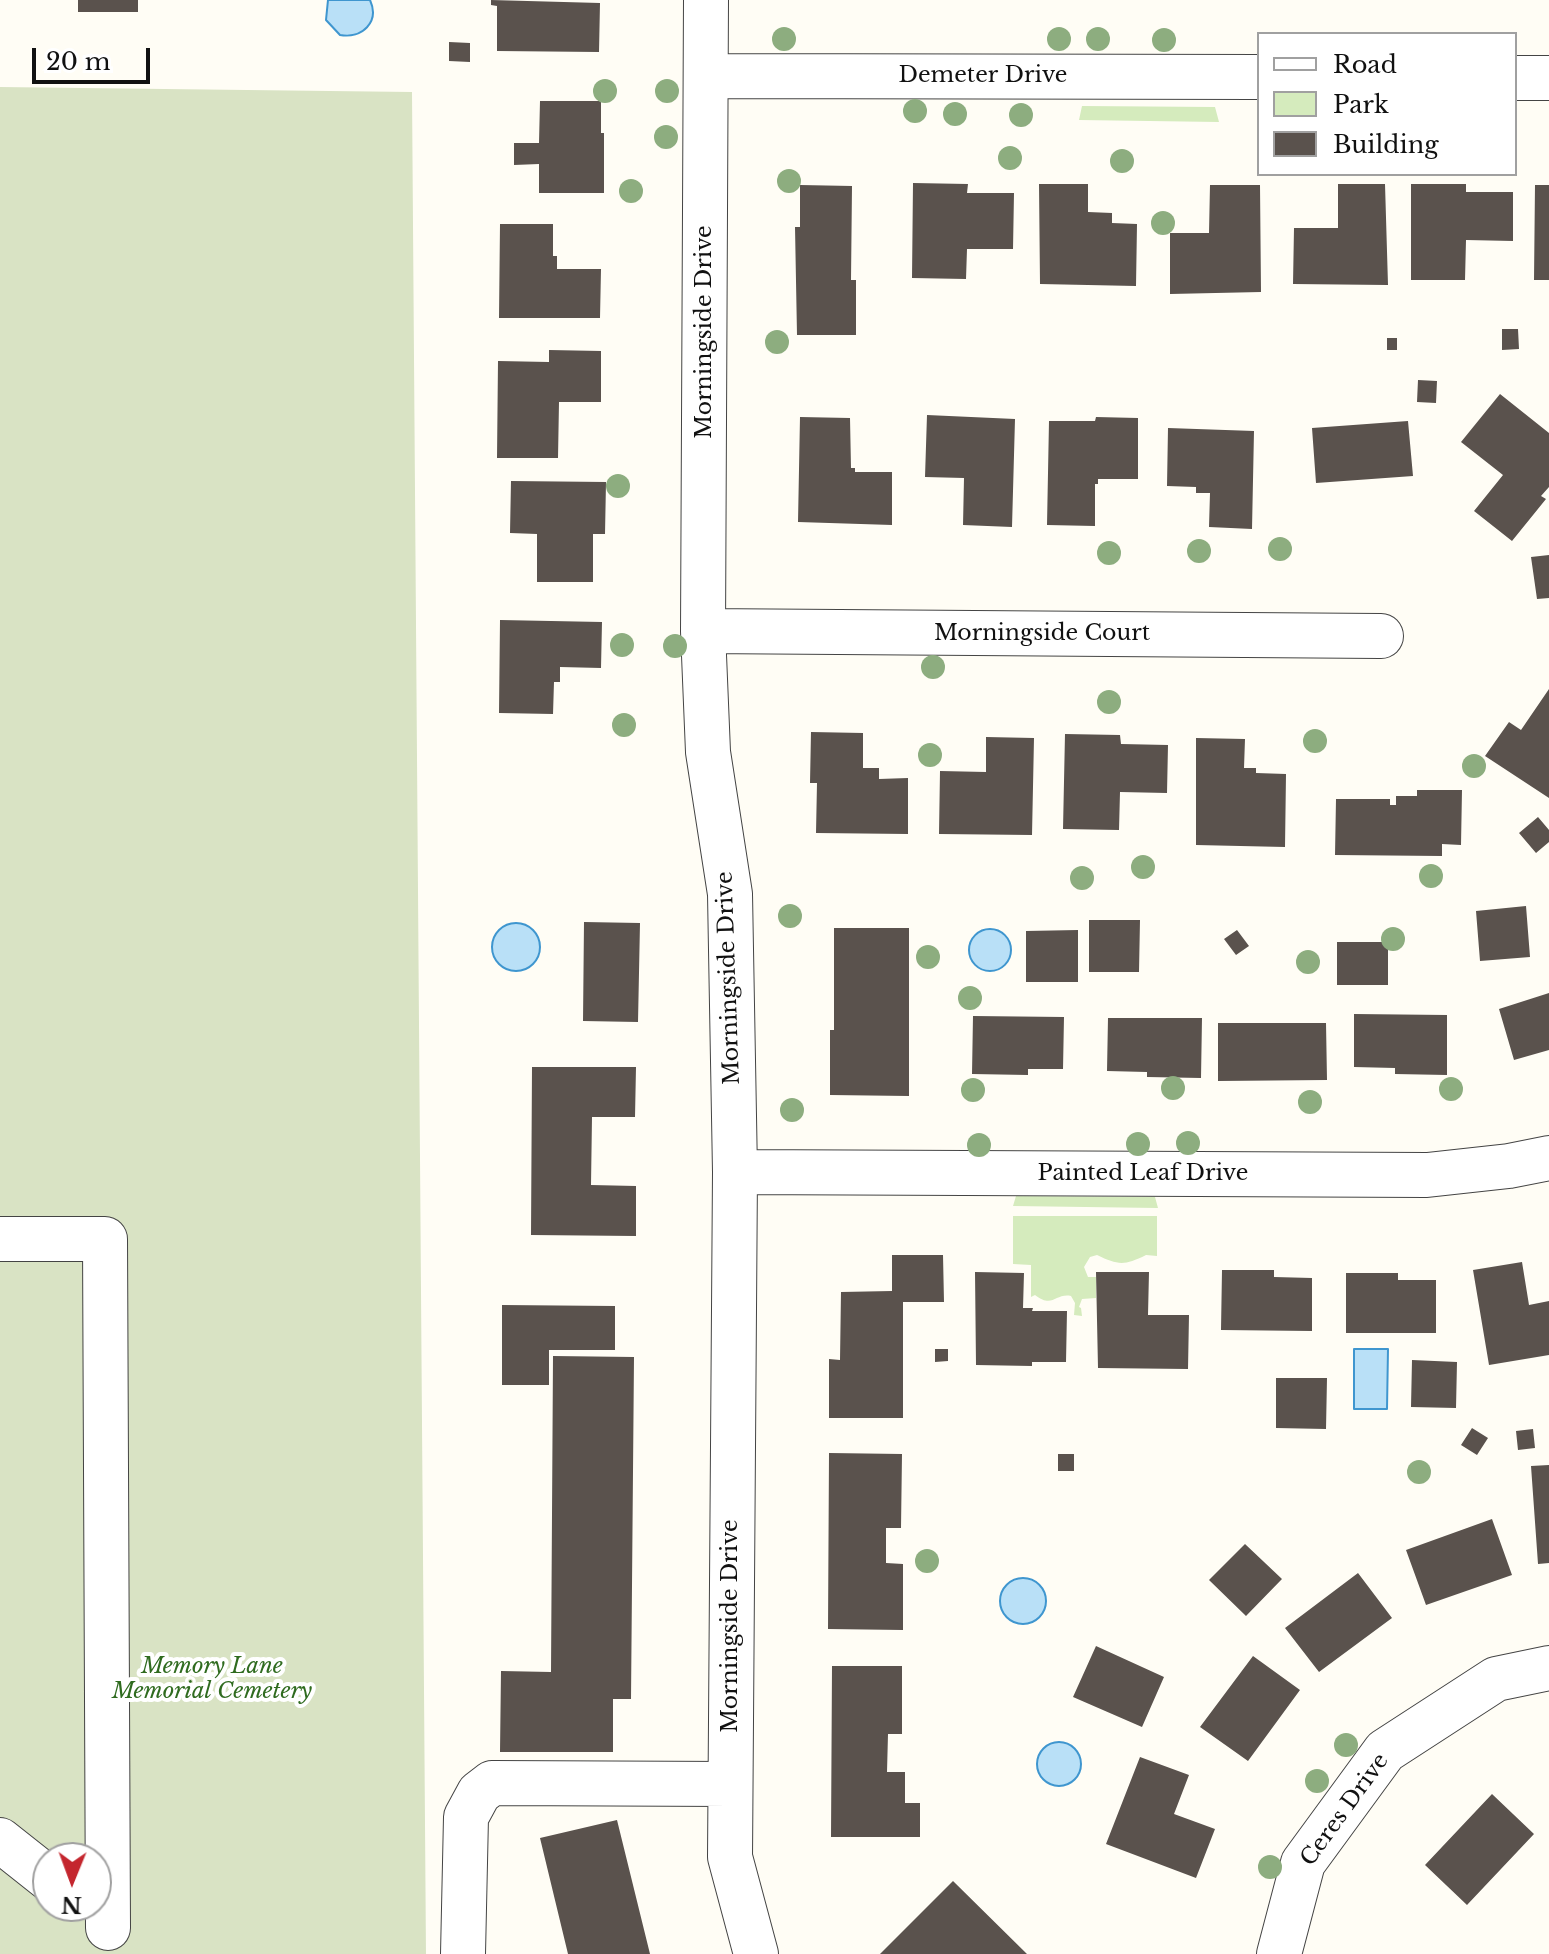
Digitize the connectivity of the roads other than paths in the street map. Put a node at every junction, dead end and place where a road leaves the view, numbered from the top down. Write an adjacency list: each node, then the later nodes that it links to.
1 (706, 0): 2 (street, Morningside Drive)
2 (706, 76): 3 (street, Demeter Drive); 6 (street, Morningside Drive)
3 (1257, 77)
4 (1517, 78): 5 (street)
5 (1549, 78)
6 (703, 631): 7 (street, Morningside Court); 9 (street, Morningside Drive)
7 (1381, 636)
8 (1549, 1158): 9 (street, Painted Leaf Drive)
9 (735, 1172): 12 (street, Morningside Drive)
10 (0, 1239): 15 (street)
11 (1549, 1668): 18 (street, Ceres Drive)
12 (730, 1784): 16 (street); 17 (street, Morningside Drive)
13 (0, 1840): 14 (street)
14 (32, 1865)
15 (102, 1929)
16 (463, 1954)
17 (756, 1954)
18 (1279, 1954)

